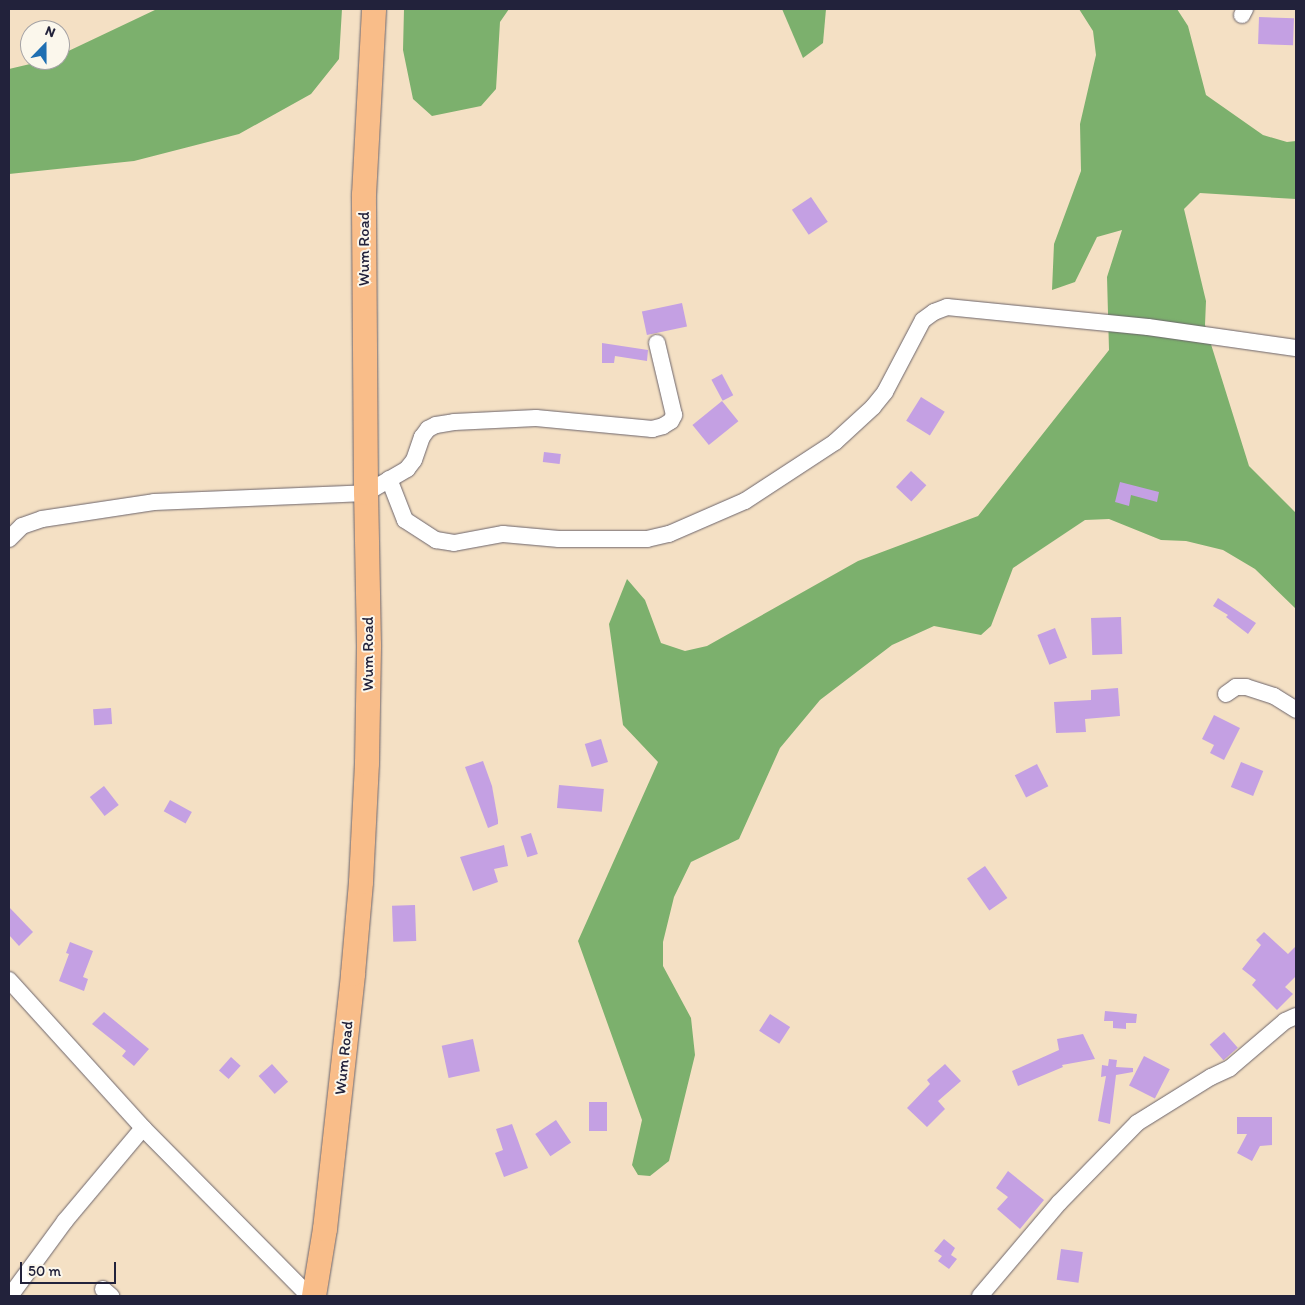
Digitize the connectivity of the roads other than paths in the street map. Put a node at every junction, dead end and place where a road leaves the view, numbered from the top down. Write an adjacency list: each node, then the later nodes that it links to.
1 (374, 9): 5 (highway, Wum Road)
2 (657, 343): 4 (street)
3 (1296, 348): 4 (street)
4 (390, 479): 5 (street)
5 (366, 493): 6 (street); 14 (highway, Wum Road)
6 (9, 539)
7 (1226, 694): 8 (street)
8 (1296, 710)
9 (9, 980): 11 (street)
10 (1296, 1016): 15 (street)
11 (143, 1128): 12 (street); 13 (street)
12 (10, 1296)
13 (308, 1296)
14 (314, 1296)
15 (980, 1296)

